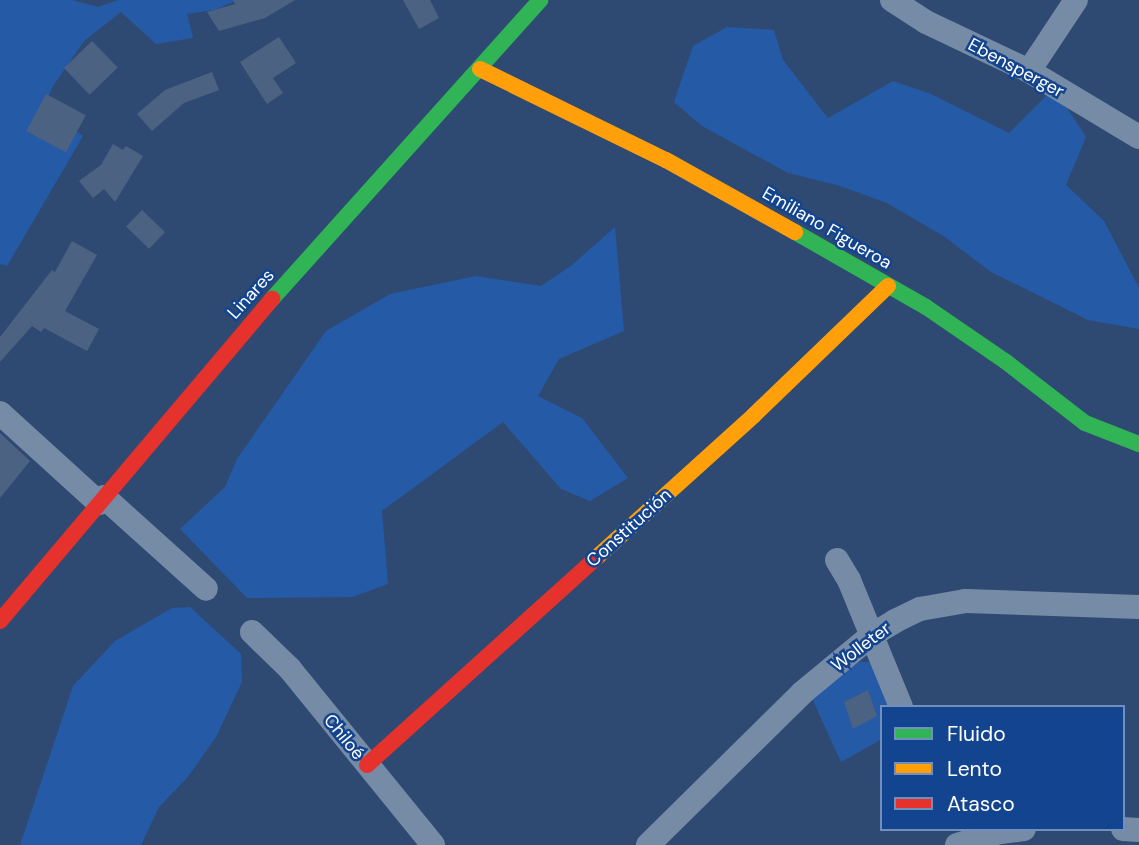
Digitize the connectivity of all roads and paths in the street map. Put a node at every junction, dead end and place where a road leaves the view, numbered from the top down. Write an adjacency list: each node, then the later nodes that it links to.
1 (540, 0): 4 (street, Linares)
2 (892, 0): 5 (street, Ebensperger)
3 (1076, 0): 5 (street)
4 (480, 69): 7 (street, Emiliano Figueroa); 10 (street, Linares)
5 (1029, 71): 6 (street, Ebensperger)
6 (1139, 137)
7 (888, 286): 9 (street, Emiliano Figueroa); 18 (street, Constitución)
8 (0, 413): 10 (street)
9 (1139, 444)
10 (102, 500): 12 (street); 14 (street, Linares)
11 (837, 559): 16 (street)
12 (206, 589)
13 (1139, 607): 16 (street, Wolleter)
14 (0, 621)
15 (252, 632): 18 (street, Chiloé)
16 (872, 635): 17 (street); 21 (street, Wolleter)
17 (900, 705)
18 (367, 765): 20 (street, Chiloé)
19 (1008, 831): 22 (street)
20 (428, 843)
21 (648, 845)
22 (956, 845)

